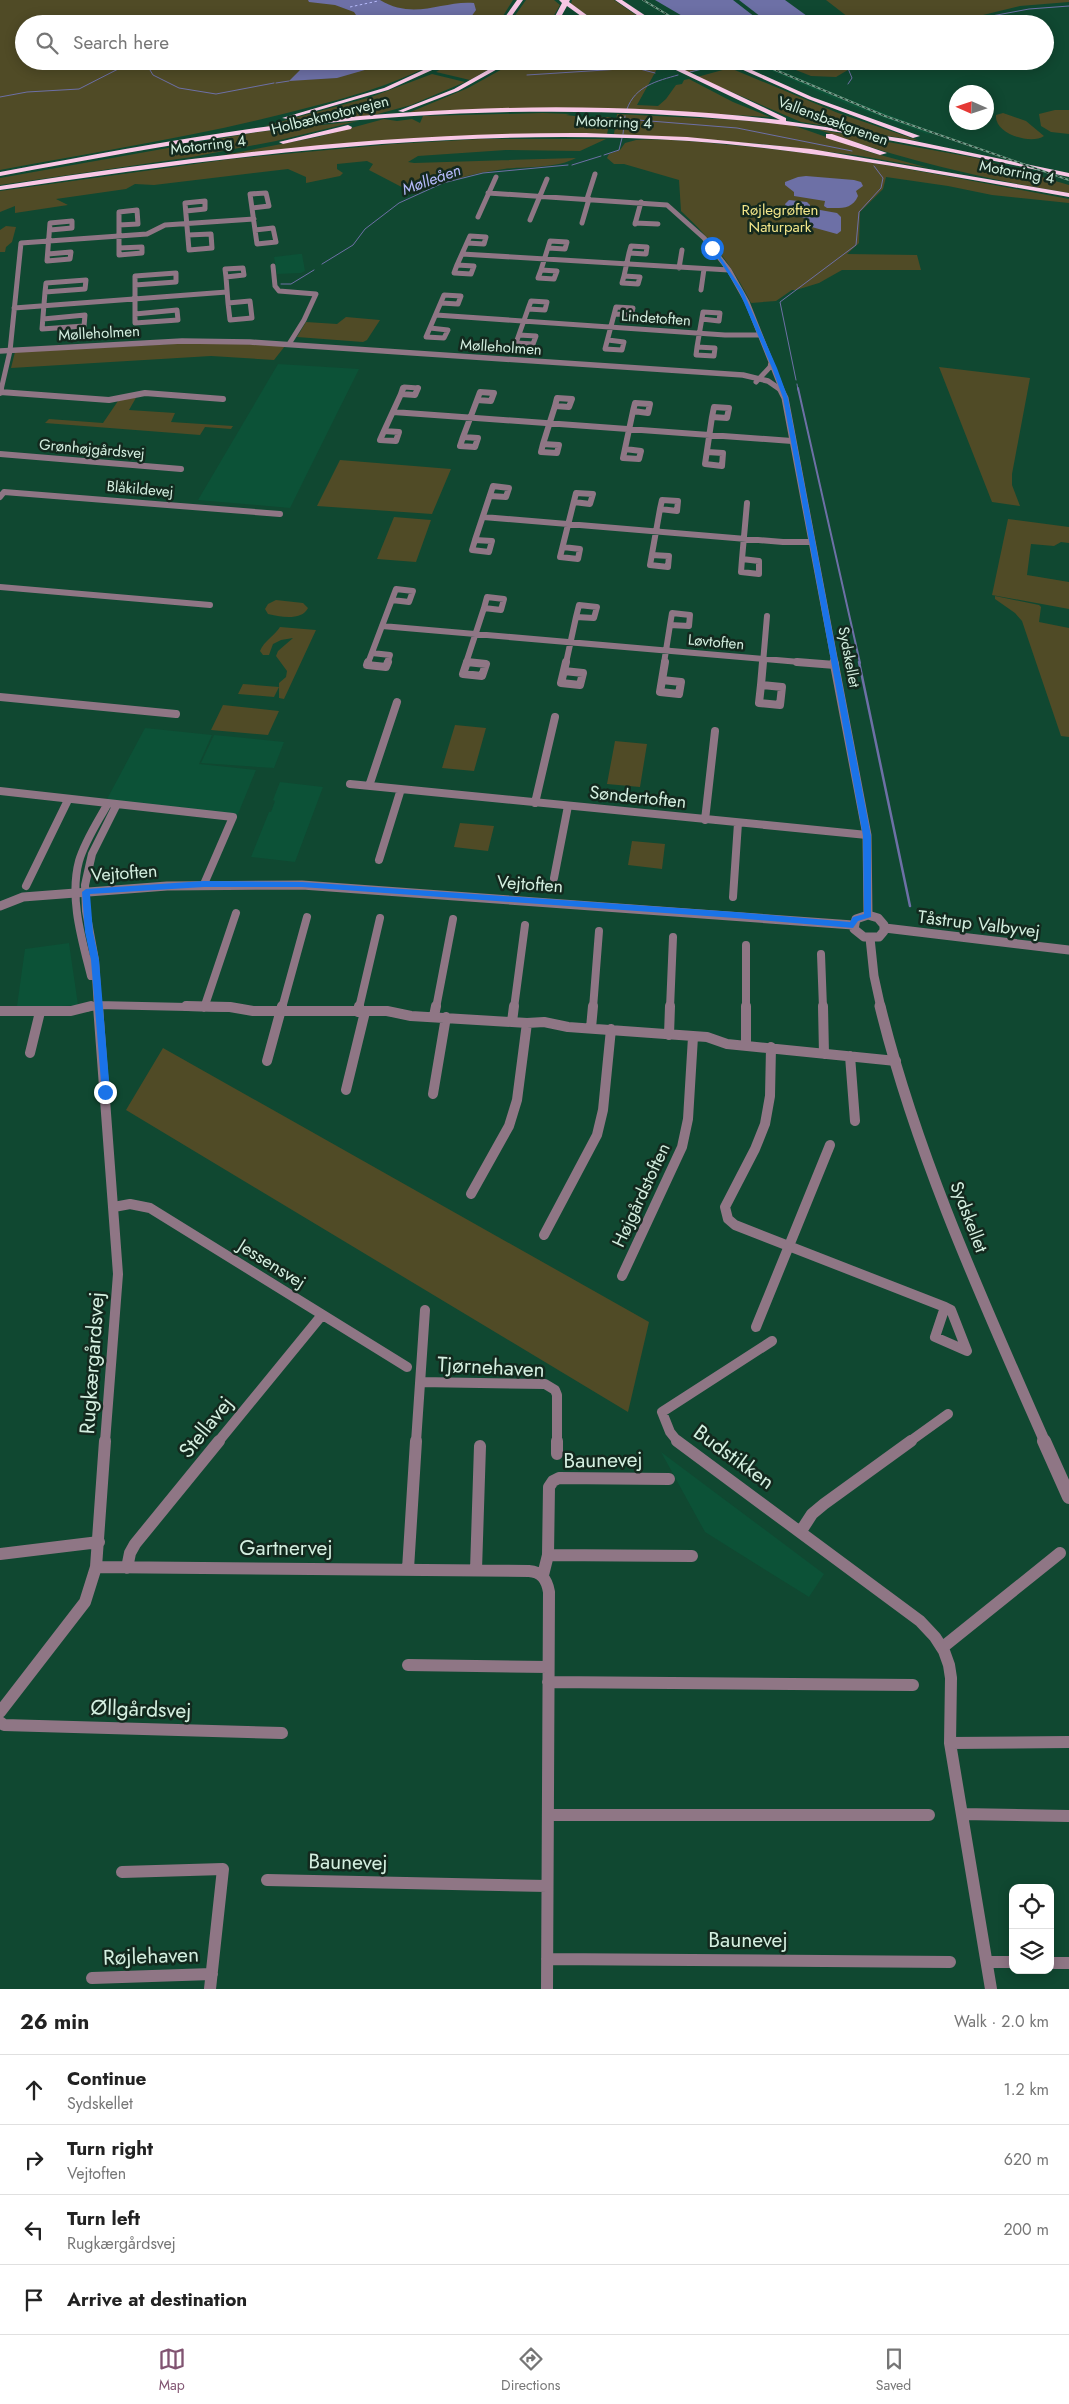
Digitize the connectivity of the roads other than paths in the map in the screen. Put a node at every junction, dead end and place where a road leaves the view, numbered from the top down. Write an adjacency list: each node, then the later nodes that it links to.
1 (520, 0): 5 (highway)
2 (562, 0): 7 (highway)
3 (567, 0): 6 (highway)
4 (618, 0): 8 (highway)
5 (509, 15)
6 (560, 15)
7 (583, 15)
8 (641, 15)
9 (429, 70): 13 (highway, Holbækmotorvejen)
10 (493, 70): 15 (highway, Holbækmotorvejen)
11 (679, 70): 21 (highway, Vallensbækgrenen)
12 (746, 70): 14 (highway, Vallensbækgrenen)
13 (172, 143): 14 (highway, Motorring 4); 16 (highway, Holbækmotorvejen)
14 (1014, 163): 18 (highway, Motorring 4)
15 (155, 165): 21 (highway, Motorring 4); 22 (highway, Holbækmotorvejen)
16 (0, 174)
17 (595, 174): 26 (street)
18 (1069, 175)
19 (496, 177): 23 (street)
20 (546, 179): 25 (street)
21 (1006, 184): 24 (highway, Motorring 4)
22 (0, 188)
23 (488, 193): 25 (street); 30 (street)
24 (1069, 195)
25 (540, 196): 26 (street); 32 (street)
26 (588, 199): 27 (street); 33 (street)
27 (641, 202): 35 (street); 56 (street, Sydskellet)
28 (252, 208): 28 (street); 31 (street)
29 (186, 211): 34 (street)
30 (478, 217)
31 (254, 218): 34 (street); 38 (street)
32 (530, 220)
33 (582, 223)
34 (187, 224): 39 (street); 40 (street)
35 (658, 224)
36 (119, 225): 36 (street); 39 (street)
37 (50, 230): 41 (street)
38 (255, 230): 38 (street)
39 (119, 236): 41 (street); 43 (street)
40 (188, 236): 40 (street)
41 (49, 241): 47 (street); 67 (street)
42 (467, 243): 48 (street)
43 (119, 248)
44 (548, 248): 49 (street)
45 (682, 250): 53 (street)
46 (629, 253): 50 (street)
47 (48, 254)
48 (462, 254): 49 (street); 51 (street)
49 (544, 259): 50 (street); 55 (street)
50 (626, 264): 53 (street); 57 (street)
51 (457, 265)
52 (273, 266): 81 (street)
53 (679, 268): 54 (street)
54 (704, 269): 56 (street); 60 (street)
55 (540, 270)
56 (729, 270): 79 (street, Sydskellet)
57 (623, 276)
58 (226, 277): 62 (street)
59 (135, 285): 59 (street); 63 (street)
60 (701, 290)
61 (45, 292): 61 (street); 66 (street)
62 (227, 292): 63 (street); 64 (street)
63 (135, 299): 66 (street); 69 (street)
64 (228, 303): 64 (street)
65 (441, 303): 71 (street)
66 (44, 306): 67 (street); 72 (street)
67 (14, 308): 84 (street)
68 (528, 309): 74 (street)
69 (136, 314): 69 (street)
70 (615, 314): 75 (street, Lindetoften)
71 (436, 315): 74 (street, Lindetoften); 76 (street)
72 (43, 319): 72 (street)
73 (702, 320): 77 (street, Lindetoften)
74 (524, 322): 75 (street, Lindetoften); 78 (street)
75 (612, 327): 77 (street, Lindetoften); 80 (street, Lindetoften)
76 (430, 328)
77 (700, 333): 79 (street, Lindetoften); 82 (street, Lindetoften)
78 (519, 335)
79 (760, 335): 85 (street, Sydskellet)
80 (608, 340)
81 (289, 344): 84 (street, Mølleholmen); 86 (street, Mølleholmen)
82 (698, 347)
83 (0, 351): 84 (street, Mølleholmen)
84 (10, 351): 88 (street)
85 (771, 362): 86 (street); 87 (street, Sydskellet)
86 (758, 380): 87 (street); 92 (street)
87 (782, 390): 92 (street, Sydskellet)
88 (0, 393): 90 (street)
89 (400, 394): 95 (street)
90 (223, 399)
91 (477, 400): 97 (street)
92 (785, 405): 103 (street, Sydskellet)
93 (554, 406): 98 (street)
94 (633, 411): 99 (street)
95 (393, 412): 97 (street); 100 (street)
96 (712, 417): 101 (street)
97 (470, 418): 98 (street); 102 (street)
98 (549, 424): 99 (street); 104 (street)
99 (629, 430): 101 (street); 105 (street)
100 (384, 431)
101 (709, 436): 103 (street); 106 (street)
102 (463, 437)
103 (792, 441): 120 (street, Sydskellet)
104 (543, 444)
105 (624, 450)
106 (707, 452)
107 (0, 454): 108 (street, Grønhøjgårdsvej)
108 (181, 469)
109 (490, 496): 115 (street)
110 (0, 497): 114 (street, Blåkildevej)
111 (574, 502): 116 (street)
112 (747, 503): 118 (street)
113 (660, 509): 117 (street)
114 (280, 514)
115 (483, 518): 116 (street); 119 (street)
116 (568, 524): 117 (street); 121 (street)
117 (656, 532): 118 (street); 122 (street)
118 (744, 539): 120 (street); 123 (street)
119 (475, 540)
120 (811, 542): 138 (street, Sydskellet)
121 (562, 547)
122 (652, 555)
123 (742, 560)
124 (0, 587): 126 (street)
125 (392, 600): 131 (street)
126 (210, 605)
127 (483, 608): 132 (street)
128 (767, 616): 136 (street, Løvtoften)
129 (576, 617): 133 (street)
130 (670, 625): 134 (street, Løvtoften)
131 (382, 626): 132 (street, Løvtoften); 135 (street)
132 (475, 634): 133 (street, Løvtoften); 137 (street)
133 (570, 643): 134 (street, Løvtoften); 139 (street)
134 (666, 652): 136 (street, Løvtoften); 140 (street, Løvtoften)
135 (372, 653)
136 (763, 660): 138 (street, Løvtoften); 141 (street, Løvtoften)
137 (467, 662)
138 (835, 665): 159 (street, Sydskellet)
139 (564, 671)
140 (662, 680)
141 (761, 685)
142 (0, 697): 144 (street)
143 (397, 702): 148 (street)
144 (176, 714)
145 (555, 717): 152 (street)
146 (715, 731): 157 (street, Søndertoften)
147 (350, 784): 148 (street, Søndertoften)
148 (369, 786): 149 (street, Søndertoften)
149 (400, 790): 152 (street, Søndertoften); 160 (street)
150 (0, 791): 151 (street)
151 (68, 800): 153 (street); 163 (street)
152 (535, 803): 155 (street, Søndertoften)
153 (107, 805): 154 (street); 164 (street)
154 (116, 806): 156 (street); 164 (street)
155 (568, 806): 157 (street, Søndertoften); 161 (street, Søndertoften)
156 (233, 818): 162 (street)
157 (705, 820): 158 (street, Søndertoften)
158 (738, 823): 159 (street, Søndertoften); 165 (street)
159 (867, 836): 168 (street, Sydskellet)
160 (379, 860)
161 (554, 878)
162 (204, 884): 164 (street, Vejtoften); 173 (street, Vejtoften)
163 (26, 886)
164 (81, 892): 166 (street, Vejtoften); 181 (street, Rugkærgårdsvej)
165 (733, 897)
166 (0, 906)
167 (236, 912): 182 (street)
168 (868, 915): 173 (street); 174 (street)
169 (307, 917): 183 (street)
170 (380, 918): 186 (street)
171 (453, 919): 187 (street)
172 (525, 925): 189 (street)
173 (853, 925): 177 (street)
174 (884, 928): 177 (street); 179 (street, Tåstrup Valbyvej)
175 (599, 931): 191 (street)
176 (673, 937): 193 (street)
177 (870, 938): 201 (street, Sydskellet)
178 (746, 945): 195 (street)
179 (1069, 950)
180 (821, 954): 198 (street)
181 (97, 1005): 182 (street); 185 (street); 207 (street, Rugkærgårdsvej)
182 (204, 1008): 183 (street)
183 (281, 1010): 186 (street); 200 (street)
184 (0, 1011): 185 (street)
185 (40, 1012): 197 (street)
186 (361, 1012): 187 (street); 202 (street)
187 (434, 1016): 188 (street)
188 (446, 1016): 189 (street); 203 (street)
189 (512, 1022): 190 (street)
190 (527, 1023): 191 (street); 206 (street)
191 (591, 1028): 192 (street)
192 (611, 1029): 193 (street); 208 (street)
193 (670, 1035): 194 (street)
194 (692, 1037): 195 (street); 210 (street, Højgårdstoften)
195 (746, 1044): 196 (street)
196 (771, 1047): 198 (street); 209 (street)
197 (30, 1053)
198 (824, 1054): 199 (street)
199 (850, 1056): 201 (street); 204 (street)
200 (267, 1061)
201 (896, 1061): 222 (street, Sydskellet)
202 (346, 1090)
203 (433, 1094)
204 (855, 1121)
205 (830, 1145): 209 (street)
206 (471, 1194)
207 (114, 1207): 213 (street, Jessensvej); 224 (street, Rugkærgårdsvej)
208 (544, 1235)
209 (788, 1246): 211 (street); 214 (street)
210 (622, 1276)
211 (945, 1307)
212 (425, 1310): 217 (street, Tjørnehaven)
213 (322, 1315): 216 (street, Jessensvej); 230 (street, Stellavej)
214 (756, 1327)
215 (772, 1341): 223 (street, Budstikken)
216 (407, 1367)
217 (420, 1382): 220 (street, Tjørnehaven); 231 (street, Tjørnehaven)
218 (948, 1414): 223 (street)
219 (480, 1446): 232 (street)
220 (557, 1454)
221 (669, 1479): 227 (street, Baunevej)
222 (1069, 1497)
223 (801, 1531): 234 (street, Budstikken)
224 (99, 1542): 226 (street); 229 (street, Rugkærgårdsvej)
225 (1060, 1553): 234 (street)
226 (0, 1554)
227 (548, 1554): 228 (street); 233 (street, Baunevej)
228 (692, 1556)
229 (96, 1567): 230 (street, Gartnervej); 239 (street, Rugkærgårdsvej)
230 (126, 1568): 231 (street, Gartnervej)
231 (408, 1569): 232 (street, Gartnervej)
232 (476, 1570): 233 (street, Gartnervej)
233 (543, 1575): 236 (street, Baunevej)
234 (943, 1647): 243 (street, Budstikken)
235 (408, 1664): 236 (street)
236 (548, 1667): 237 (street, Baunevej)
237 (548, 1682): 238 (street); 245 (street, Baunevej)
238 (913, 1686)
239 (0, 1712)
240 (0, 1722): 241 (street, Øllgårdsvej)
241 (282, 1733)
242 (1069, 1742): 243 (street)
243 (950, 1743): 244 (street, Budstikken)
244 (962, 1814): 247 (street); 253 (street, Budstikken)
245 (548, 1815): 246 (street); 250 (street, Baunevej)
246 (929, 1815)
247 (1069, 1816)
248 (122, 1872): 257 (street, Røjlehaven)
249 (267, 1880): 250 (street, Baunevej)
250 (547, 1886): 251 (street, Baunevej)
251 (547, 1959): 252 (street, Baunevej); 260 (street, Baunevej)
252 (950, 1962)
253 (987, 1962): 254 (street); 261 (street, Budstikken)
254 (1009, 1962)
255 (1054, 1963): 256 (street)
256 (1069, 1963)
257 (212, 1974): 258 (street, Røjlehaven); 259 (street, Røjlehaven)
258 (92, 1978)
259 (210, 1989)
260 (547, 1989)
261 (991, 1989)

